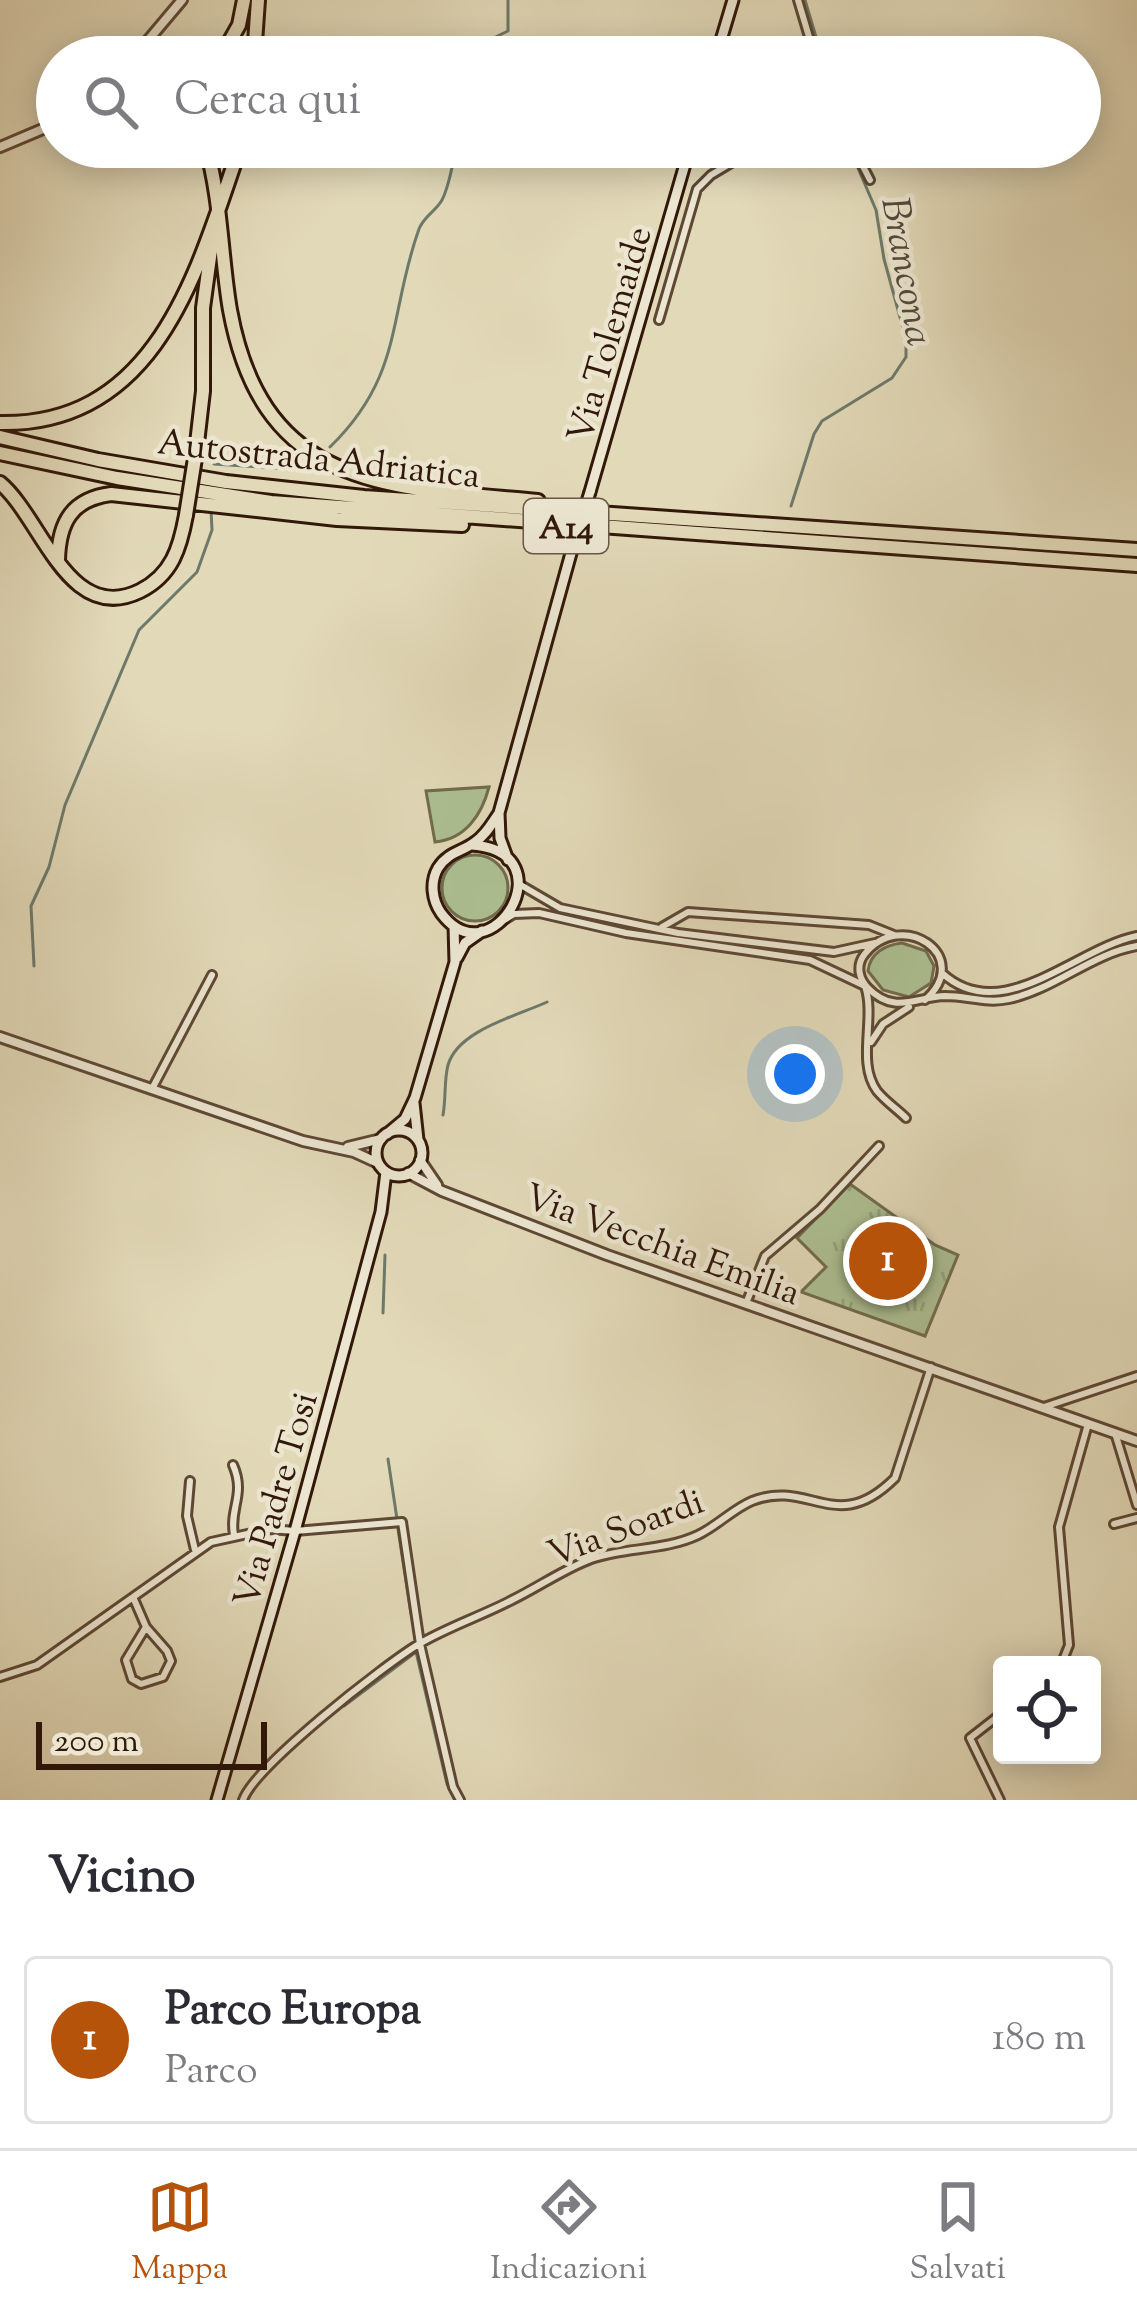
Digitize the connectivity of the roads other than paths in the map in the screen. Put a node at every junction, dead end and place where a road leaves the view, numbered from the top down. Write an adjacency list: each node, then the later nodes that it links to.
1 (182, 0): 5 (street)
2 (733, 0): 8 (main road)
3 (798, 0): 9 (street)
4 (247, 1): 6 (highway); 7 (highway)
5 (152, 36)
6 (233, 36)
7 (251, 36)
8 (722, 36)
9 (809, 36)
10 (36, 132): 11 (street)
11 (0, 147)
12 (211, 168): 18 (highway)
13 (232, 168): 18 (highway)
14 (684, 168): 29 (main road, Via Tolemaide, bridge)
15 (723, 168): 19 (street)
16 (864, 168): 17 (street)
17 (870, 180)
18 (215, 216): 20 (highway); 24 (highway); 27 (highway, bridge)
19 (659, 320)
20 (0, 423)
21 (0, 437): 24 (highway, Autostrada Adriatica / A14)
22 (0, 453): 25 (highway, Autostrada Adriatica / A14)
23 (0, 484): 27 (highway)
24 (681, 518): 26 (highway, Autostrada Adriatica / A14)
25 (565, 526): 27 (highway); 28 (highway, Autostrada Adriatica / A14)
26 (1137, 550)
27 (58, 560)
28 (1137, 565)
29 (499, 813): 30 (main road, Via Tolemaide); 31 (main road, Via Tolemaide)
30 (472, 845): 31 (main road); 34 (main road, Via Tolemaide)
31 (508, 860): 32 (main road, Via Tolemaide)
32 (519, 884): 33 (main road); 35 (street)
33 (506, 919): 36 (main road, Via Tolemaide); 44 (street, Via Tolemaide)
34 (454, 926): 36 (main road); 41 (main road, Via Tolemaide)
35 (656, 929): 37 (street); 39 (street)
36 (483, 931): 41 (main road, Via Tolemaide)
37 (898, 936): 39 (street); 42 (street)
38 (1137, 936): 42 (street)
39 (878, 943): 44 (street)
40 (1137, 946): 45 (street)
41 (455, 962): 50 (main road, Via Tolemaide)
42 (941, 972): 45 (street)
43 (212, 975): 49 (street)
44 (865, 986): 46 (street, Via Tolemaide); 48 (street)
45 (925, 1000): 46 (street)
46 (915, 1004): 48 (street)
47 (0, 1037): 49 (street)
48 (868, 1051): 51 (street)
49 (153, 1087): 55 (street)
50 (415, 1098): 52 (main road, Via Tolemaide); 53 (main road, Via Tolemaide)
51 (906, 1118)
52 (384, 1136): 53 (main road); 55 (street); 57 (main road)
53 (418, 1142): 56 (main road, Via Tolemaide)
54 (879, 1146): 61 (street)
55 (334, 1148): 57 (street)
56 (420, 1160): 58 (main road); 59 (street)
57 (382, 1167): 58 (main road); 60 (main road)
58 (406, 1174): 59 (street, Via Vecchia Emilia); 60 (main road)
59 (442, 1191): 61 (street, Via Vecchia Emilia)
60 (381, 1212): 73 (main road, Via Padre Tosi)
61 (747, 1301): 62 (street, Via Vecchia Emilia)
62 (931, 1367): 64 (street, Via Vecchia Emilia); 78 (street, Via Soardi)
63 (1137, 1376): 64 (street)
64 (1043, 1407): 65 (street, Via Vecchia Emilia)
65 (1088, 1424): 66 (street, Via Vecchia Emilia); 79 (street)
66 (1115, 1433): 67 (street, Via Vecchia Emilia); 70 (street)
67 (1137, 1441)
68 (233, 1465): 74 (street)
69 (190, 1481): 75 (street)
70 (1137, 1504)
71 (1137, 1518): 72 (street)
72 (1114, 1524)
73 (295, 1531): 74 (street); 78 (street); 82 (main road, Via Padre Tosi)
74 (234, 1534): 75 (street)
75 (195, 1550): 76 (street)
76 (133, 1597): 77 (street); 80 (street)
77 (146, 1627): 77 (street)
78 (420, 1644): 83 (street, Via Soardi); 84 (street)
79 (1065, 1656)
80 (0, 1677)
81 (993, 1720): 85 (street)
82 (217, 1800)
83 (242, 1800)
84 (460, 1800)
85 (1000, 1800)

